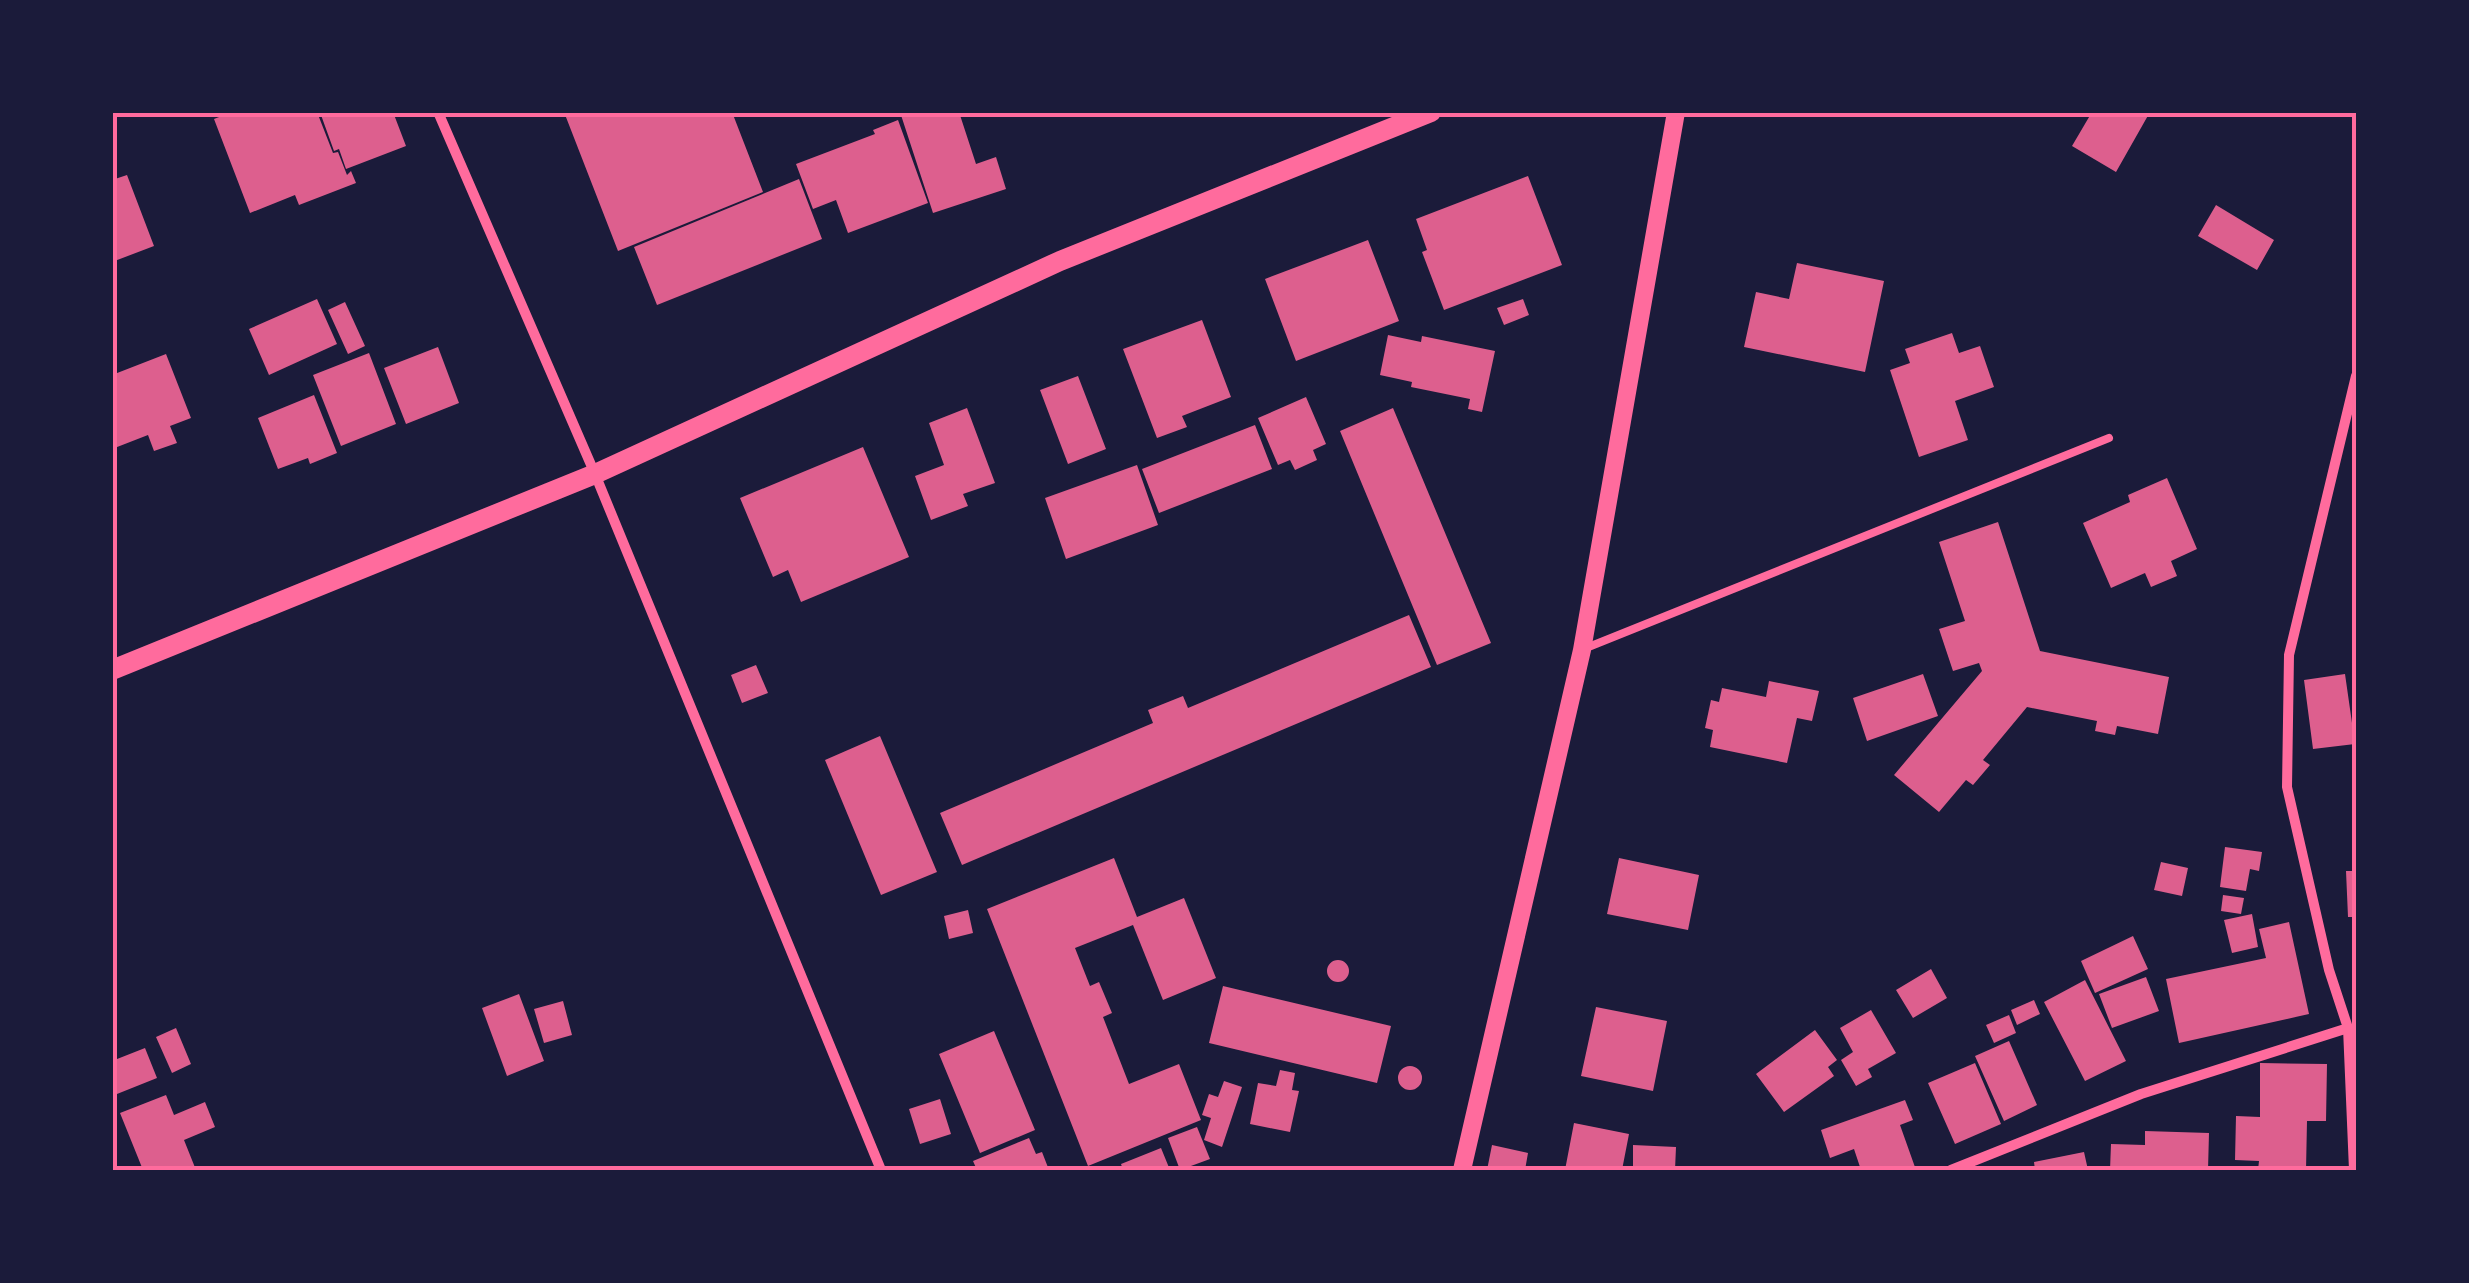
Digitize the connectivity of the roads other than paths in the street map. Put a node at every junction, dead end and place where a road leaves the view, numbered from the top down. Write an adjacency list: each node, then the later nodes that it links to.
1 (438, 112): 6 (street)
2 (1431, 112): 6 (main road)
3 (1676, 112): 7 (street)
4 (2356, 376): 9 (street)
5 (2109, 438): 7 (lane)
6 (595, 474): 8 (main road); 10 (street)
7 (1582, 650): 11 (street)
8 (112, 670)
9 (2348, 1028): 12 (street); 13 (street)
10 (881, 1170)
11 (1462, 1170)
12 (1951, 1170)
13 (2354, 1170)

